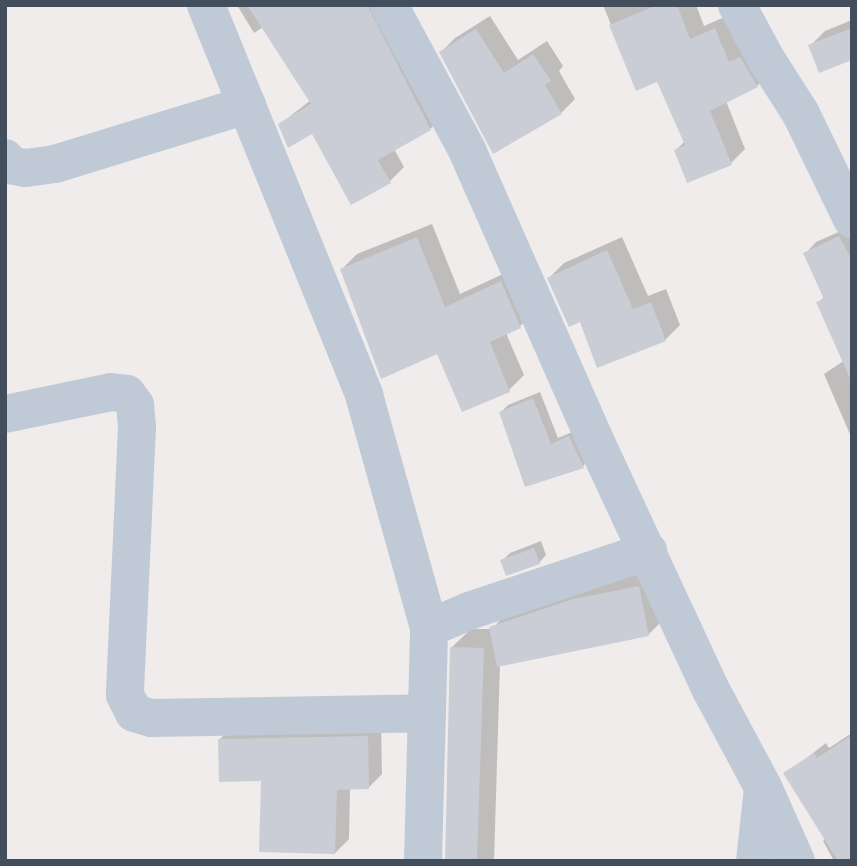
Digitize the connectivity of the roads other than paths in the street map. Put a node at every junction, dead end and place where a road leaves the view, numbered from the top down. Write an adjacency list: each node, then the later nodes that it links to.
1 (206, 5): 4 (street)
2 (389, 5): 8 (street)
3 (737, 5): 6 (street)
4 (247, 105): 5 (street); 9 (street)
5 (5, 158)
6 (852, 219)
7 (5, 414): 10 (street)
8 (648, 551): 9 (street); 11 (street)
9 (429, 628): 10 (street)
10 (427, 713): 12 (street)
11 (763, 787): 13 (street); 14 (street)
12 (423, 861)
13 (755, 861)
14 (796, 861)

